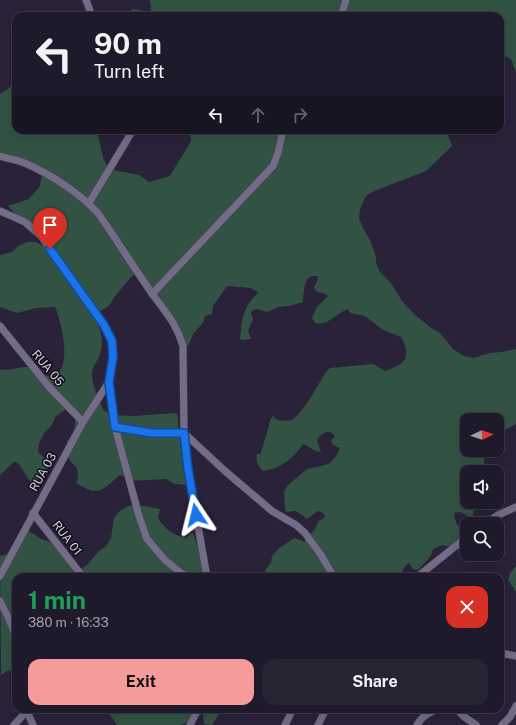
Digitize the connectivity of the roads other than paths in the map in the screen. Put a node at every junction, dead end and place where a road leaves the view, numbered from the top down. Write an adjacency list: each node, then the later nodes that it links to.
1 (86, 0): 3 (street)
2 (346, 0): 4 (street)
3 (90, 12)
4 (343, 12)
5 (131, 134): 8 (street)
6 (282, 134): 10 (street)
7 (0, 156): 8 (street)
8 (89, 203): 10 (street)
9 (0, 211): 12 (street)
10 (152, 294): 15 (street)
11 (0, 326): 13 (street, RUA 05)
12 (109, 382): 13 (street, RUA 03); 14 (street)
13 (83, 422): 17 (street, RUA 03)
14 (115, 427): 15 (street); 21 (street)
15 (184, 433): 22 (street); 23 (street)
16 (516, 507): 18 (street)
17 (33, 513): 20 (street, RUA 01); 25 (street, RUA 03)
18 (495, 517)
19 (460, 543): 24 (street)
20 (80, 573)
21 (181, 573)
22 (206, 573)
23 (332, 573)
24 (422, 573)
25 (0, 576)
26 (0, 601): 27 (street)
27 (12, 627)
28 (504, 654): 29 (street)
29 (516, 656)
30 (516, 706): 45 (street)
31 (24, 713): 38 (street)
32 (27, 713): 39 (street)
33 (196, 713): 40 (street)
34 (291, 713): 41 (street)
35 (324, 713): 42 (street)
36 (427, 713): 43 (street)
37 (460, 713): 44 (street)
38 (14, 725)
39 (32, 725)
40 (190, 725)
41 (285, 725)
42 (318, 725)
43 (417, 725)
44 (476, 725)
45 (502, 725)

